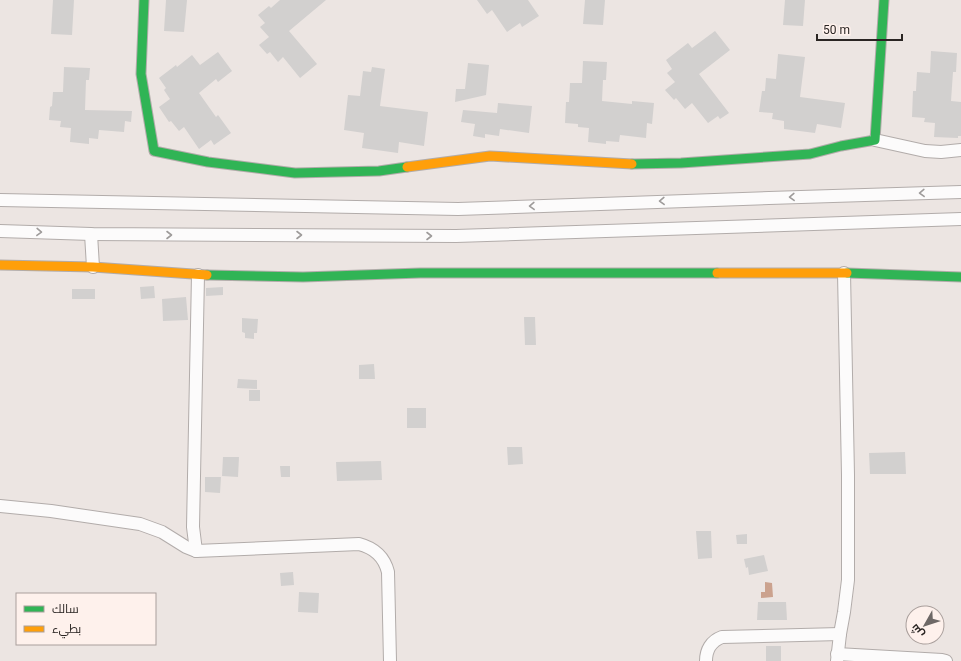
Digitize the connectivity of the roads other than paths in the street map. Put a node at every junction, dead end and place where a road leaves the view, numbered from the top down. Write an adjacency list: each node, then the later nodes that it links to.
1 (144, 0): 3 (street)
2 (884, 0): 3 (street)
3 (875, 140): 4 (street)
4 (961, 150)
5 (961, 192): 6 (street, one-way to 6)
6 (0, 200)
7 (961, 219): 9 (street, one-way to 7)
8 (0, 231): 9 (street, one-way to 9)
9 (91, 234): 11 (street)
10 (0, 265): 11 (street)
11 (93, 268): 13 (street)
12 (844, 273): 13 (street); 14 (street); 17 (street)
13 (198, 275): 16 (street)
14 (961, 277)
15 (0, 506): 16 (street)
16 (196, 551): 19 (street)
17 (840, 634): 18 (street); 20 (street)
18 (837, 658): 21 (street)
19 (390, 661)
20 (706, 661)
21 (946, 661)

